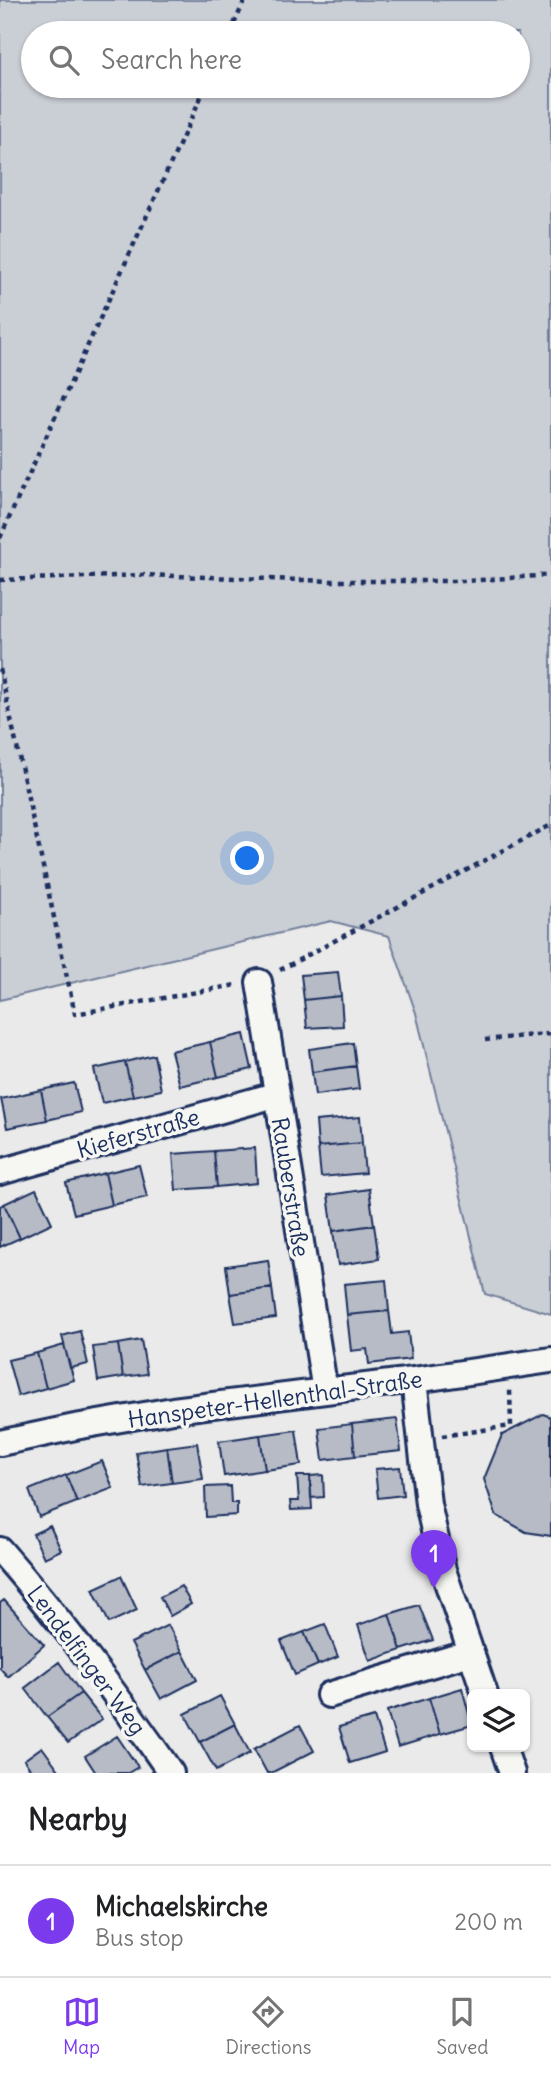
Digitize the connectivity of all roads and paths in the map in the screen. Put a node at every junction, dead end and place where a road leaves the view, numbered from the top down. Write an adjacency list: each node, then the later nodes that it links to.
1 (245, 0): 2 (path)
2 (235, 21)
3 (201, 98): 4 (path)
4 (0, 538)
5 (551, 575): 6 (path)
6 (0, 580)
7 (0, 669): 9 (path)
8 (551, 825): 9 (path)
9 (258, 982): 12 (street, Rauberstraße)
10 (551, 1035): 11 (path)
11 (485, 1040)
12 (275, 1095): 13 (street, Kieferstraße); 17 (street, Rauberstraße)
13 (0, 1172)
14 (551, 1360): 15 (street, Hanspeter-Hellenthal-Straße)
15 (509, 1366): 16 (street, Hanspeter-Hellenthal-Straße); 18 (path)
16 (414, 1380): 17 (street, Hanspeter-Hellenthal-Straße); 18 (street)
17 (325, 1391): 19 (street, Hanspeter-Hellenthal-Straße)
18 (420, 1439): 21 (street)
19 (0, 1443)
20 (0, 1550): 25 (street, Lendelfinger Weg)
21 (470, 1653): 22 (street); 23 (street)
22 (483, 1689)
23 (329, 1695)
24 (505, 1752): 26 (street)
25 (172, 1773)
26 (512, 1773)

